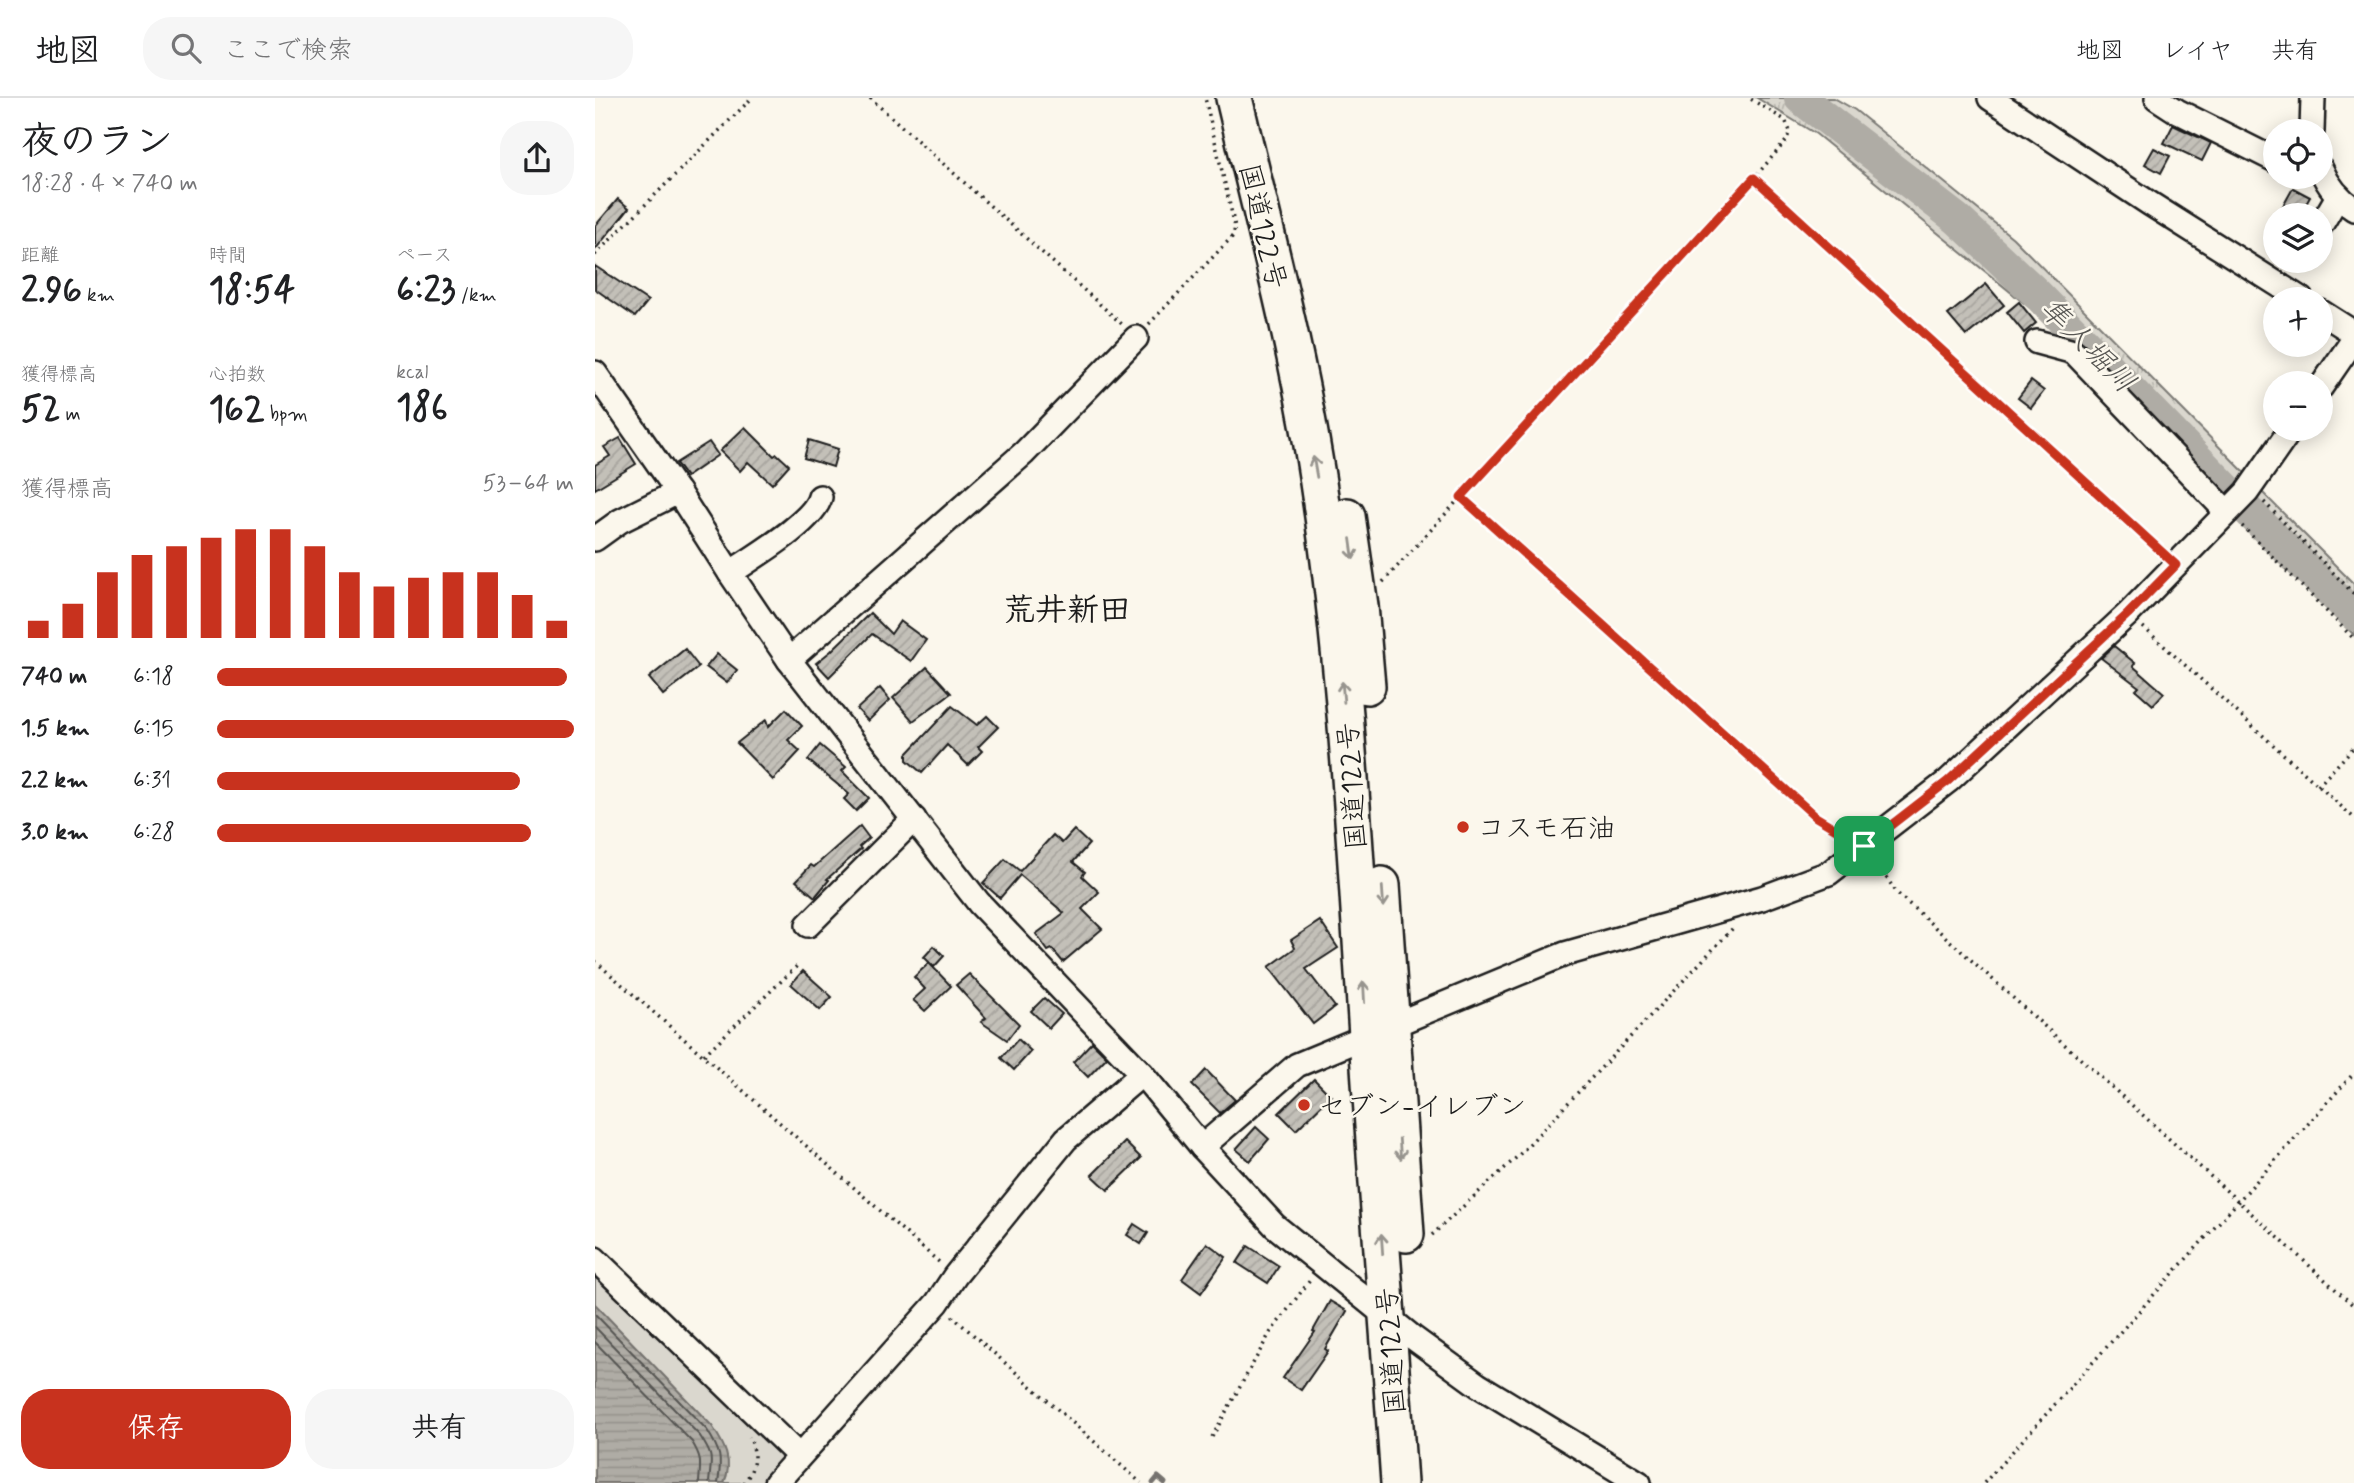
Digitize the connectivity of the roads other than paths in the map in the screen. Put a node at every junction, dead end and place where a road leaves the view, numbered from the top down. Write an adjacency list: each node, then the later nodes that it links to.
1 (1234, 98): 25 (highway, 国道122号, one-way to 1)
2 (1259, 98): 25 (highway, 国道122号, one-way to 25)
3 (1990, 98): 8 (street)
4 (2157, 98): 7 (street)
5 (2313, 98): 6 (street)
6 (2312, 119)
7 (2263, 154)
8 (2282, 287)
9 (2333, 320): 10 (street)
10 (2354, 333)
11 (1136, 338): 22 (street)
12 (2354, 339): 14 (street)
13 (2036, 342): 19 (street)
14 (2332, 371)
15 (595, 373): 17 (street)
16 (2283, 441): 19 (street)
17 (678, 492): 20 (street); 21 (street)
18 (820, 497): 21 (street)
19 (2227, 512): 25 (street)
20 (595, 539)
21 (730, 573): 22 (street)
22 (789, 660): 23 (street)
23 (914, 820): 24 (street); 26 (street)
24 (808, 925)
25 (1379, 1031): 27 (street); 29 (highway, 国道122号, one-way to 25); 29 (highway, 国道122号, one-way to 29)
26 (1142, 1074): 27 (street); 30 (street)
27 (1202, 1147): 29 (street)
28 (595, 1259): 30 (street)
29 (1400, 1327): 32 (highway, 国道122号); 33 (highway, 国道122号); 34 (street)
30 (799, 1457): 31 (street)
31 (776, 1483)
32 (1399, 1483)
33 (1423, 1483)
34 (1639, 1483)

